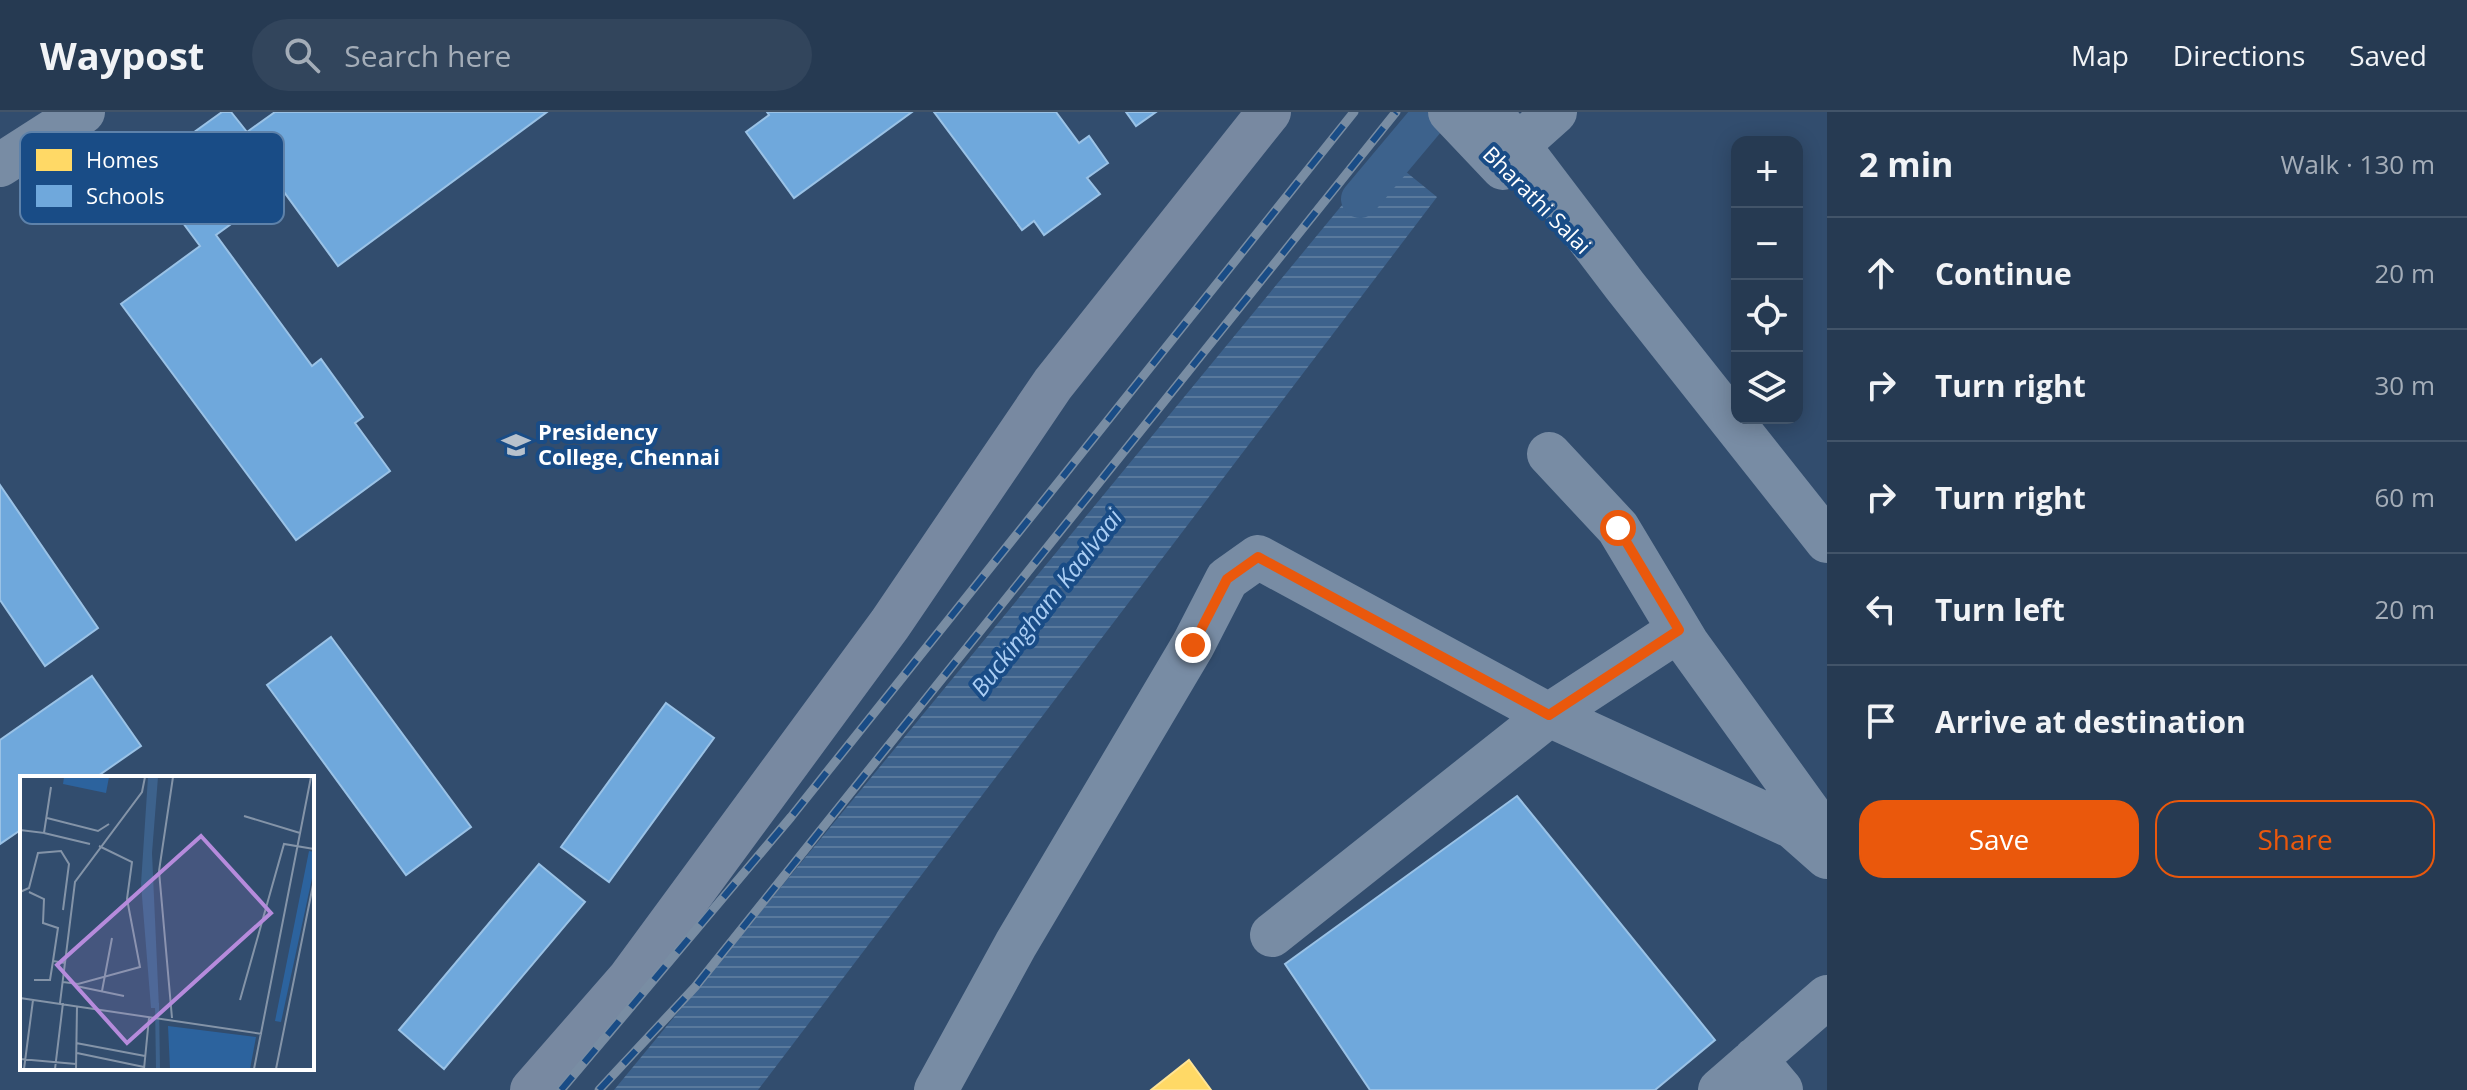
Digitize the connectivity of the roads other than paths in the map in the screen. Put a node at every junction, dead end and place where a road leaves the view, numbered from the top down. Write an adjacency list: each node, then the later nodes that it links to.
1 (83, 112): 5 (street)
2 (1269, 112): 17 (main road)
3 (1555, 112): 4 (street)
4 (1485, 124): 9 (street, Bharathi Salai)
5 (52, 132)
6 (20, 152): 7 (street)
7 (0, 165)
8 (1549, 454): 10 (street)
9 (1827, 541)
10 (1679, 630): 11 (street); 12 (street)
11 (1549, 715): 13 (street); 14 (street); 18 (street)
12 (1827, 837)
13 (1827, 857)
14 (1272, 935)
15 (1827, 997): 16 (street)
16 (1768, 1075): 19 (street)
17 (532, 1090)
18 (936, 1090)
19 (1720, 1090)

